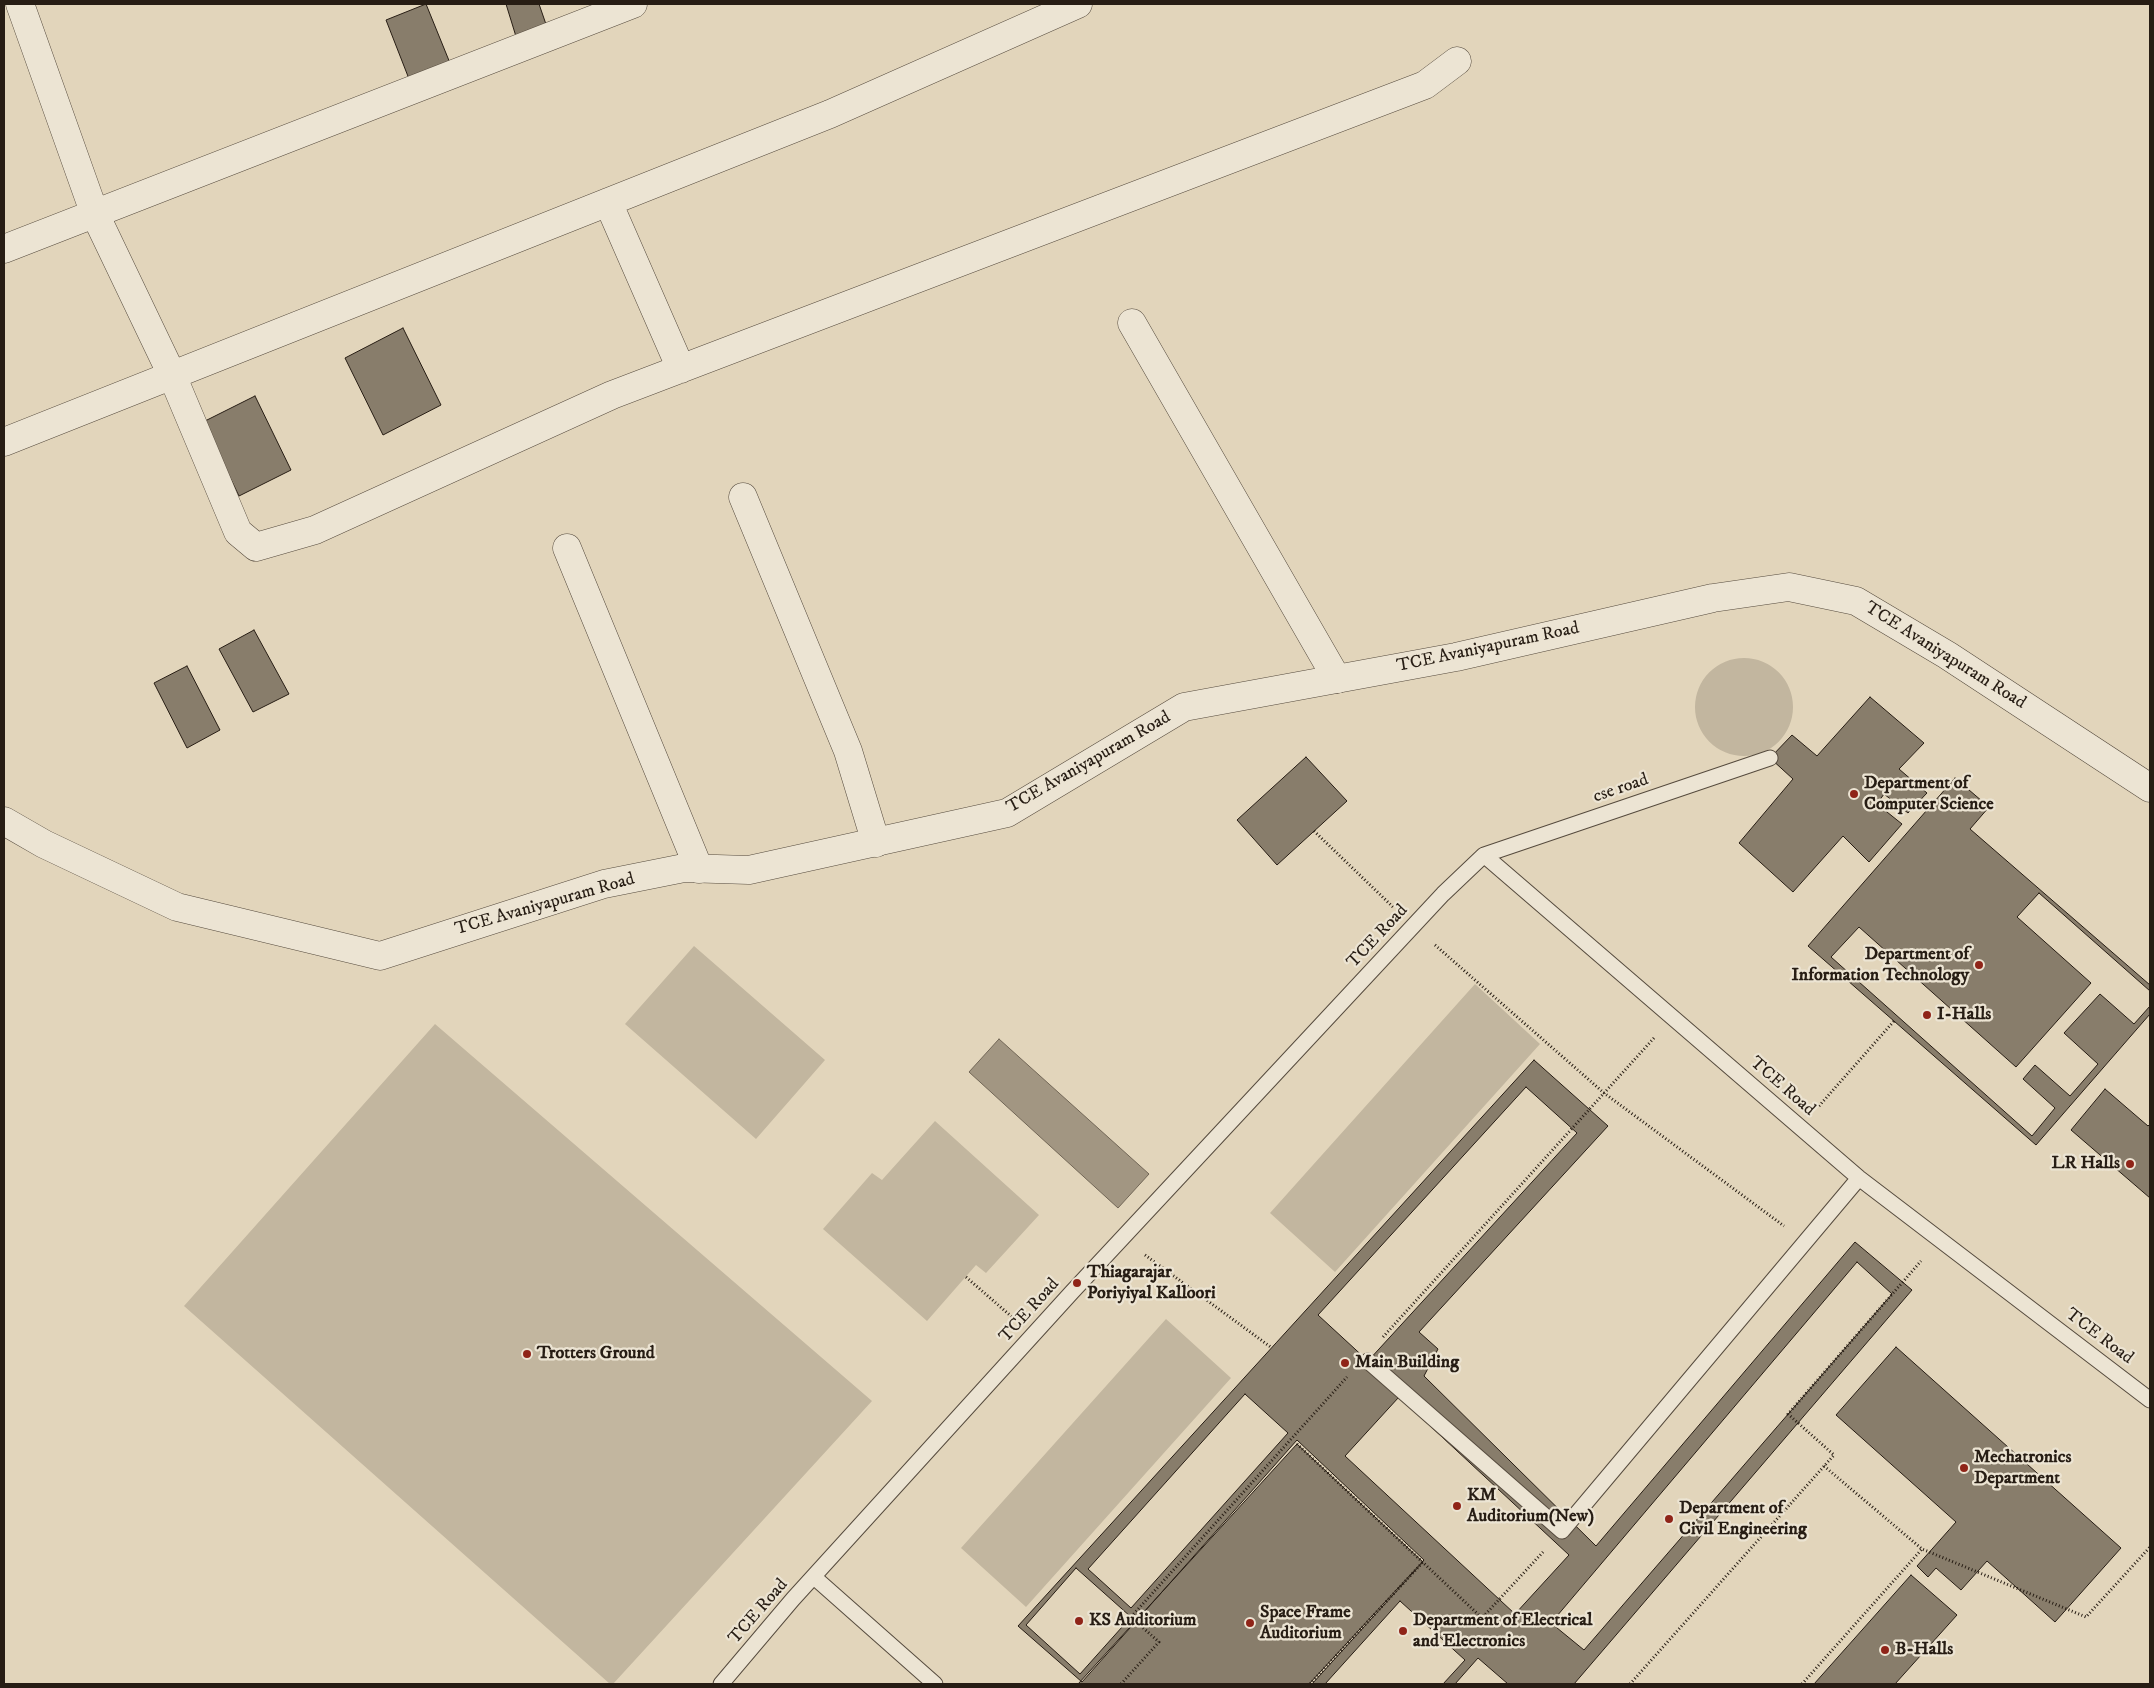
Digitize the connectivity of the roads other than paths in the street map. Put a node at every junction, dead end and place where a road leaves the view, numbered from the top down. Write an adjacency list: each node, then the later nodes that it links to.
1 (20, 4): 6 (street)
2 (633, 4): 6 (street)
3 (1078, 4): 5 (street)
4 (1457, 61): 9 (street)
5 (608, 202): 9 (street); 10 (street)
6 (94, 212): 7 (street); 10 (street)
7 (4, 249)
8 (1132, 323): 14 (street)
9 (681, 369): 10 (street)
10 (172, 375): 11 (street)
11 (4, 442)
12 (743, 497): 18 (street)
13 (567, 548): 20 (street)
14 (1337, 679): 16 (street, TCE Avaniyapuram Road); 18 (street, TCE Avaniyapuram Road)
15 (1770, 758): 19 (lane, cse road)
16 (2150, 788)
17 (4, 821): 20 (street, TCE Avaniyapuram Road)
18 (876, 843): 20 (street, TCE Avaniyapuram Road)
19 (1484, 855): 21 (lane, TCE Road); 24 (lane, TCE Road)
20 (699, 869)
21 (1859, 1178): 22 (lane); 23 (lane, TCE Road)
22 (1368, 1361)
23 (2150, 1400)
24 (814, 1577): 25 (lane, TCE Road); 26 (lane)
25 (721, 1684)
26 (935, 1684)

